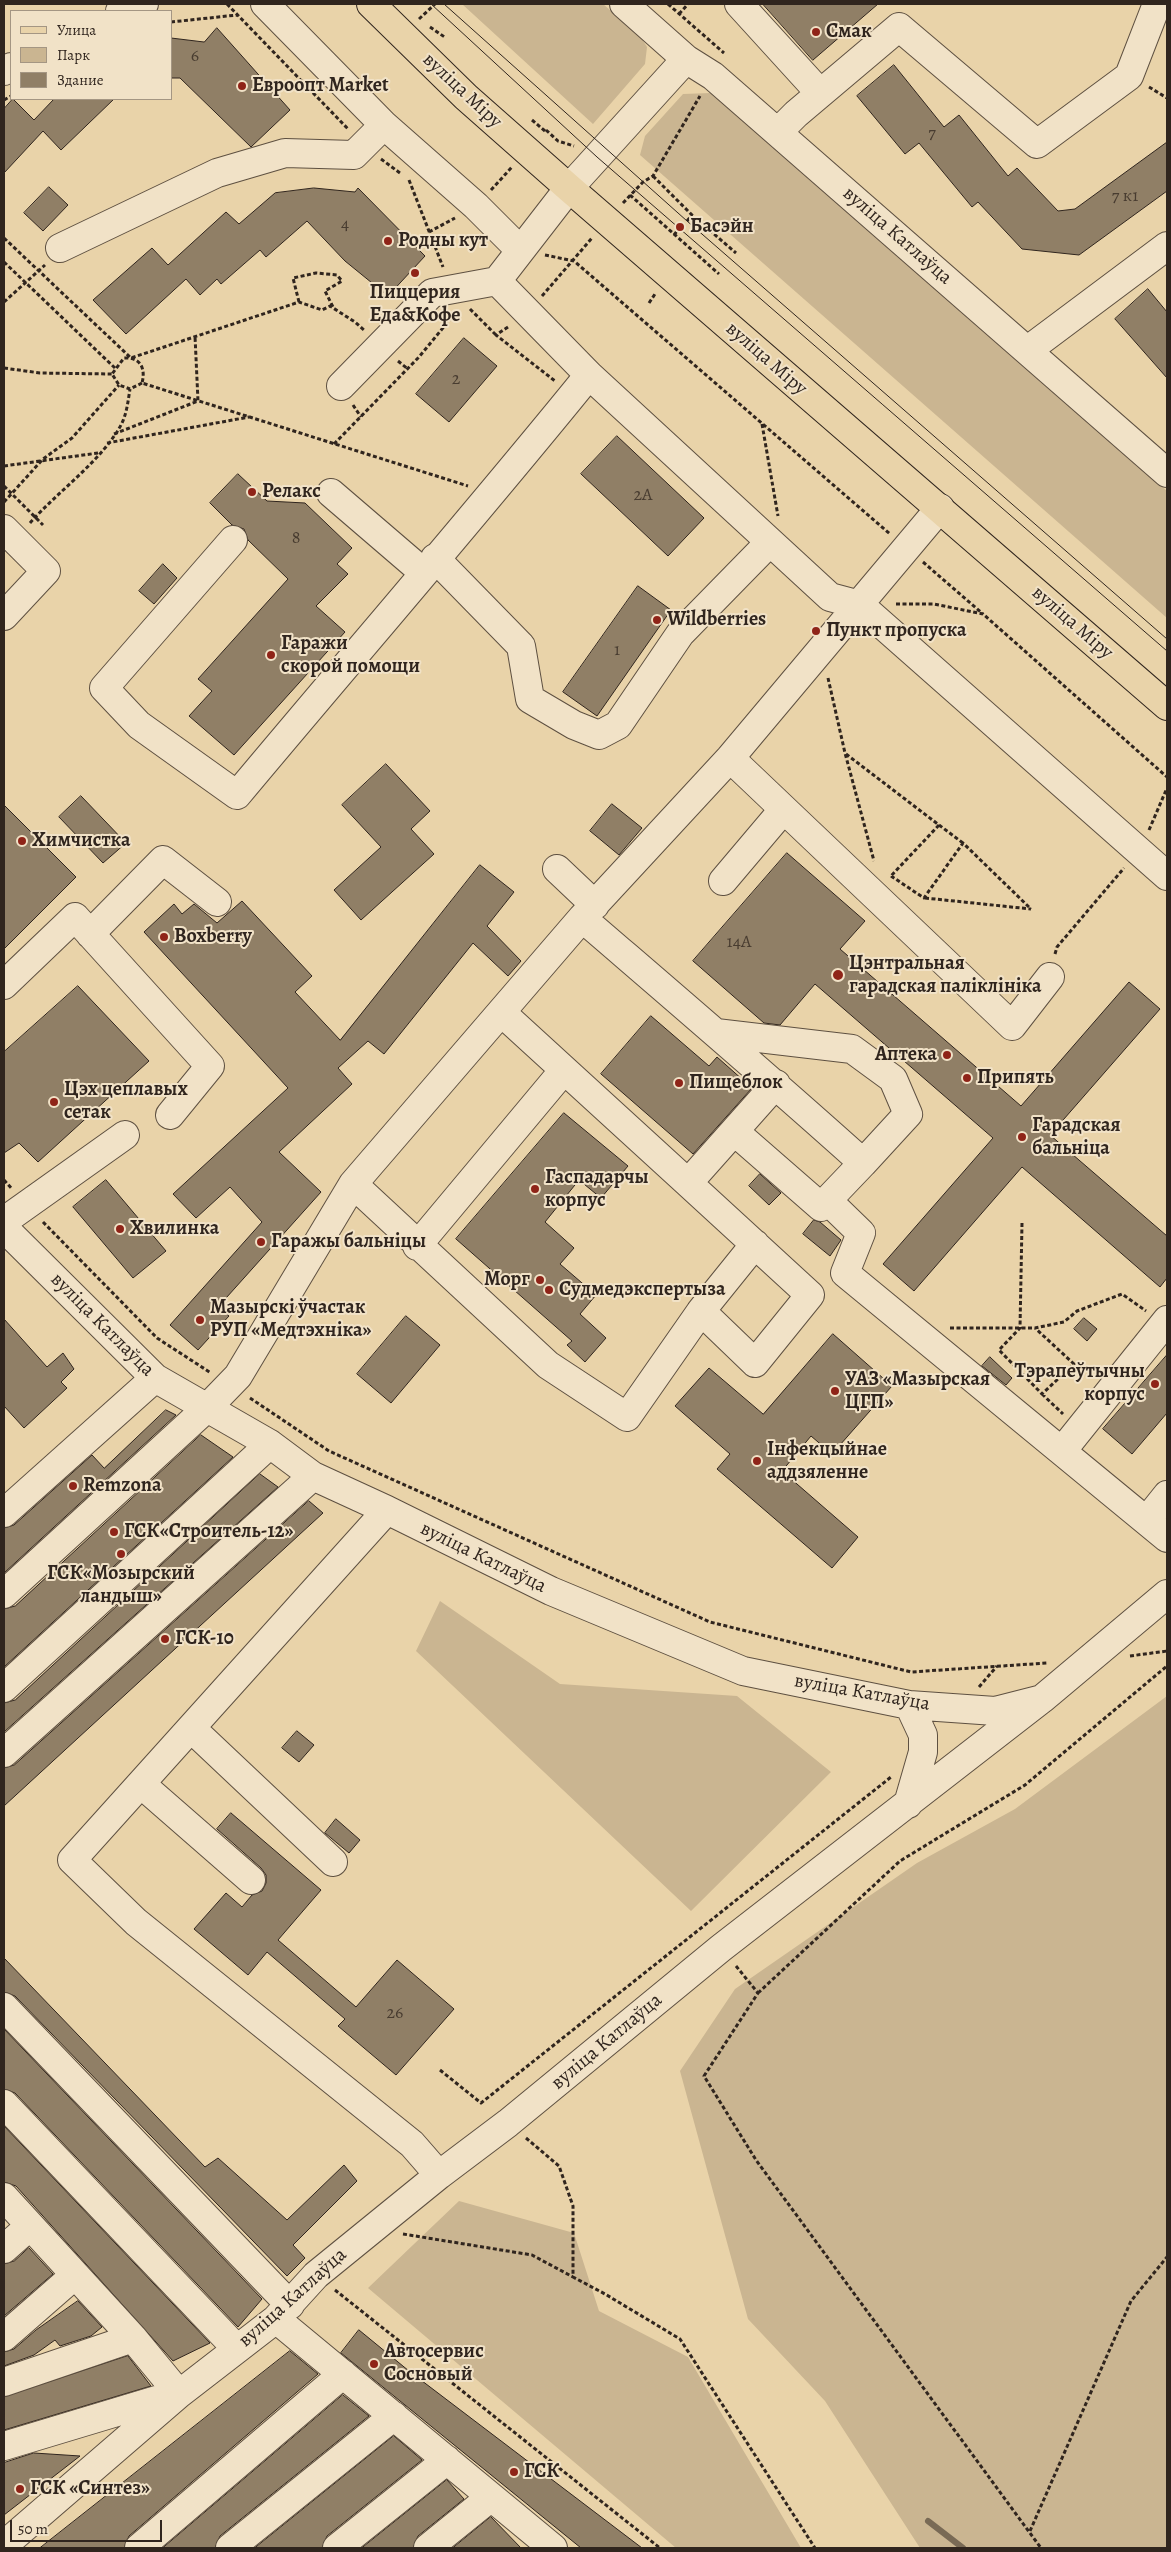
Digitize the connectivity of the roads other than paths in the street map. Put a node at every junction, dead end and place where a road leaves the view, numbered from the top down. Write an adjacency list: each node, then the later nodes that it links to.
1 (144, 4): 7 (street)
2 (265, 4): 10 (street)
3 (371, 4): 12 (main road, вуліца Міру)
4 (624, 4): 8 (street, вуліца Катлаўца)
5 (739, 4): 9 (street)
6 (1157, 4): 9 (street)
7 (123, 10)
8 (686, 59): 11 (street, вуліца Катлаўца); 12 (street)
9 (820, 93): 11 (street)
10 (384, 126): 13 (street); 14 (street)
11 (778, 132): 17 (street, вуліца Катлаўца)
12 (569, 188): 14 (street); 22 (main road, вуліца Міру)
13 (60, 248)
14 (520, 250): 16 (street)
15 (1165, 251): 17 (street)
16 (497, 281): 18 (street); 19 (street)
17 (1028, 350): 20 (street, вуліца Катлаўца)
18 (581, 385): 23 (street); 26 (street)
19 (341, 386)
20 (1167, 473)
21 (331, 493): 26 (street)
22 (940, 508): 27 (street); 29 (main road, вуліца Міру)
23 (774, 530): 26 (street); 27 (street)
24 (9, 534): 28 (street)
25 (233, 540): 26 (street)
26 (429, 565)
27 (860, 605): 30 (street); 33 (street)
28 (4, 616)
29 (1167, 706)
30 (730, 758): 31 (street); 36 (street)
31 (782, 810): 34 (street); 38 (street)
32 (557, 869): 36 (street)
33 (1167, 876)
34 (723, 881)
35 (217, 902): 37 (street)
36 (588, 912): 40 (street); 41 (street)
37 (90, 934): 39 (street); 44 (street)
38 (1050, 977)
39 (4, 985)
40 (501, 1012): 42 (street); 49 (street)
41 (716, 1033): 43 (street); 47 (street)
42 (564, 1070): 48 (street); 54 (street)
43 (776, 1084): 45 (street); 47 (street)
44 (170, 1114)
45 (735, 1132): 48 (street); 50 (street)
46 (125, 1134): 51 (street)
47 (863, 1163): 50 (street)
48 (688, 1183): 53 (street)
49 (353, 1184): 54 (street); 58 (street)
50 (827, 1200): 60 (street)
51 (4, 1221)
52 (4, 1228): 57 (street, вуліца Катлаўца)
53 (755, 1244): 55 (street); 55 (street)
54 (417, 1246): 55 (street)
55 (701, 1310)
56 (1165, 1322): 60 (street)
57 (155, 1378): 58 (street, вуліца Катлаўца); 64 (street)
58 (208, 1407): 59 (street, вуліца Катлаўца); 67 (street)
59 (270, 1444): 61 (street, вуліца Катлаўца); 69 (street)
60 (1062, 1451): 65 (street)
61 (313, 1476): 63 (street, вуліца Катлаўца); 73 (street)
62 (1167, 1495): 65 (street)
63 (387, 1510): 71 (street, вуліца Катлаўца); 72 (street)
64 (4, 1513)
65 (1147, 1520): 66 (street)
66 (1167, 1538)
67 (4, 1594)
68 (1167, 1594): 70 (street, вуліца Катлаўца)
69 (4, 1688)
70 (1042, 1699): 71 (street, вуліца Катлаўца); 75 (street, вуліца Катлаўца)
71 (909, 1705): 75 (street)
72 (191, 1728): 74 (street); 76 (street)
73 (4, 1754)
74 (141, 1784): 77 (street); 80 (street)
75 (908, 1804): 80 (street, вуліца Катлаўца)
76 (332, 1862)
77 (251, 1880)
78 (4, 2007): 85 (street)
79 (4, 2104): 88 (street)
80 (439, 2175): 85 (street, вуліца Катлаўца)
81 (4, 2198): 82 (street)
82 (30, 2226): 83 (street); 84 (street)
83 (4, 2249)
84 (75, 2275): 86 (street); 87 (street)
85 (283, 2312): 88 (street, вуліца Катлаўца); 89 (street)
86 (4, 2337)
87 (133, 2338): 90 (street); 91 (street)
88 (237, 2348): 91 (street, вуліца Катлаўца)
89 (343, 2374): 92 (street); 98 (street)
90 (4, 2382)
91 (179, 2394): 93 (street); 97 (street, вуліца Катлаўца)
92 (394, 2416): 94 (street); 99 (street)
93 (4, 2446)
94 (447, 2460): 95 (street); 100 (street)
95 (491, 2497): 96 (street); 101 (street)
96 (538, 2544)
97 (4, 2545)
98 (139, 2548)
99 (230, 2548)
100 (337, 2548)
101 (428, 2548)

